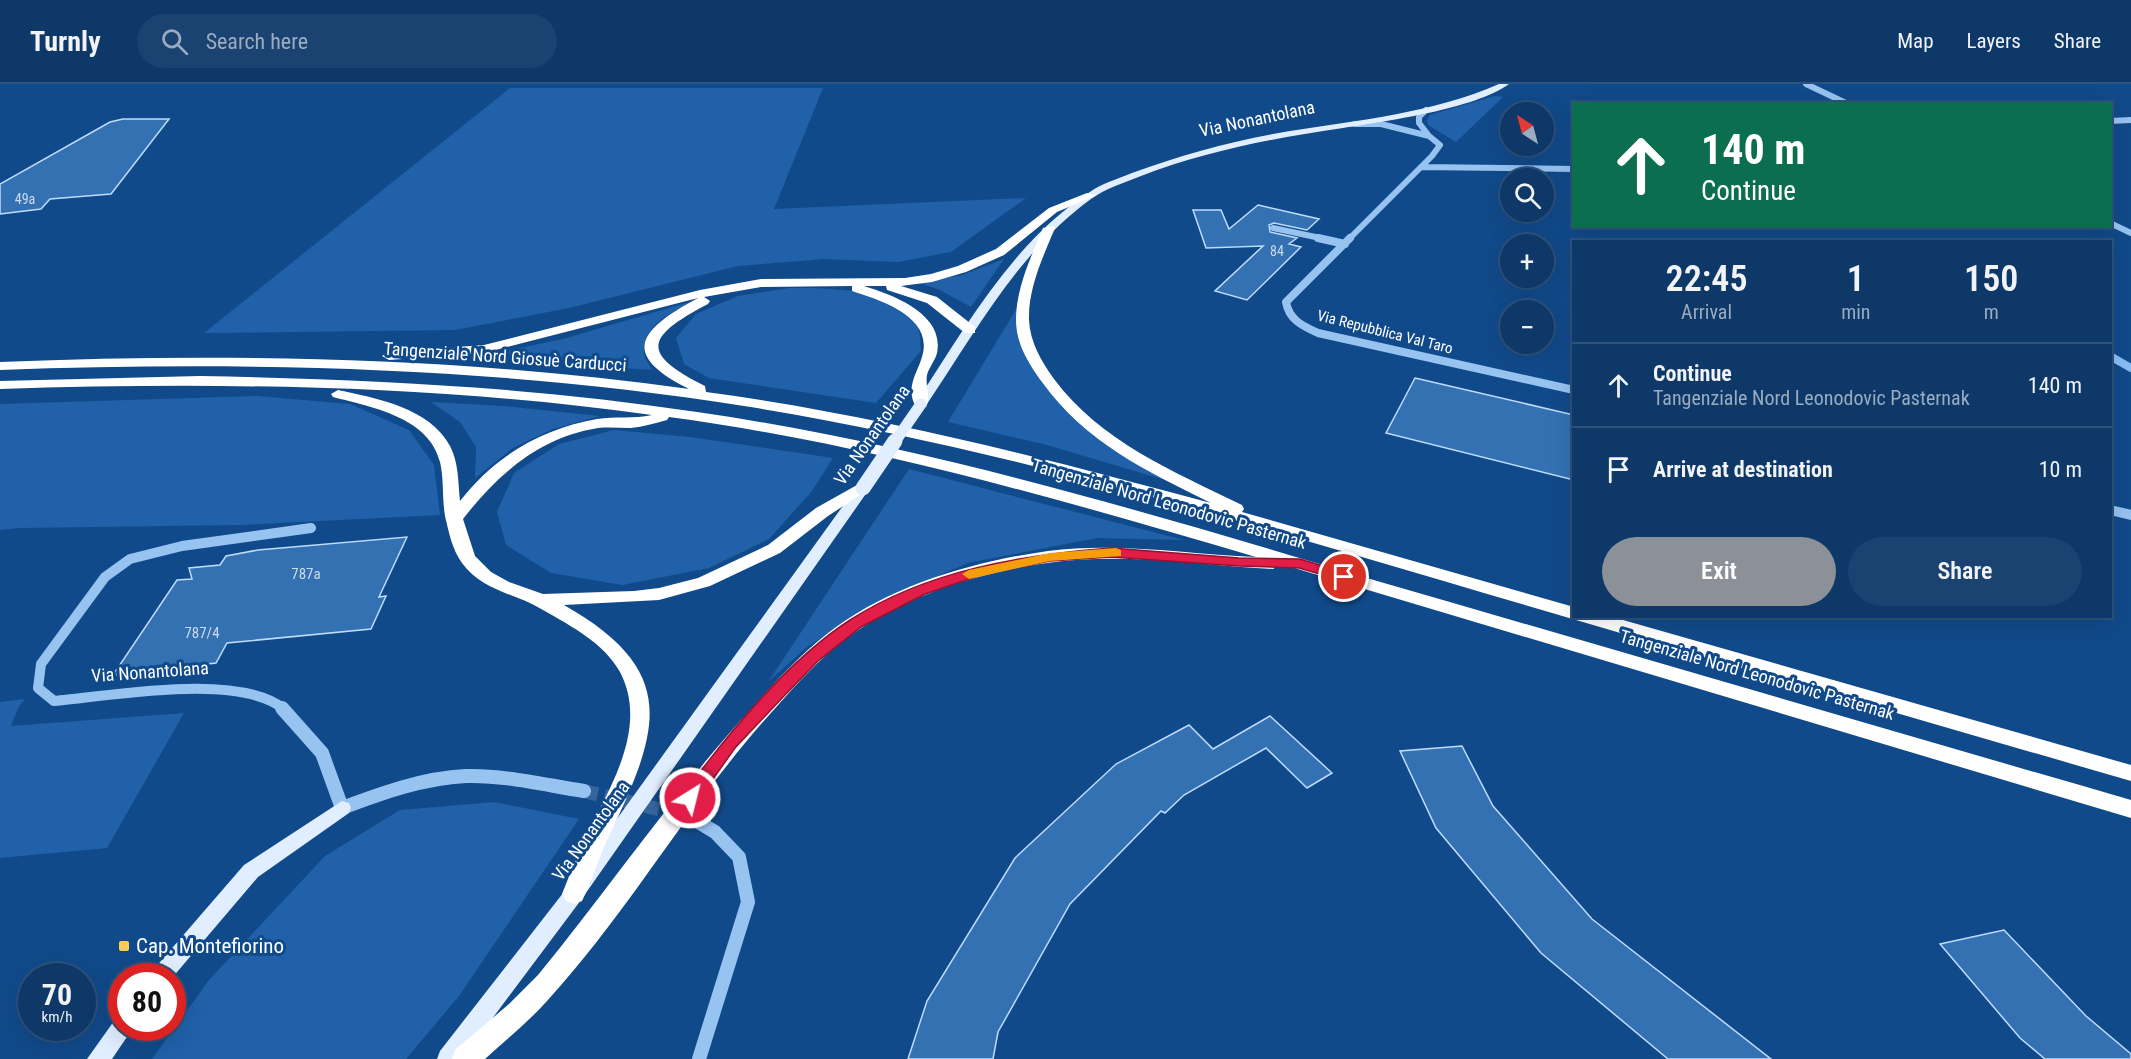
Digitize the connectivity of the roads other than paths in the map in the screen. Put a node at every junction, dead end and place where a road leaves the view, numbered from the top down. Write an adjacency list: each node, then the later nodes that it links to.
1 (1505, 84): 4 (main road, Via Nonantolana)
2 (1806, 84): 3 (street)
3 (1844, 102)
4 (1426, 110): 7 (main road, Via Nonantolana); 8 (street, Via Repubblica Val Taro)
5 (2131, 120): 6 (street)
6 (2112, 122)
7 (1346, 124): 8 (street); 11 (main road, Via Nonantolana)
8 (1429, 136): 9 (street, Via Repubblica Val Taro)
9 (1421, 167): 10 (street); 16 (street, Via Repubblica Val Taro)
10 (1572, 169)
11 (1091, 195): 13 (main road, Via Nonantolana); 18 (highway)
12 (2112, 225): 15 (street)
13 (1049, 228): 20 (main road, Via Nonantolana); 35 (highway)
14 (1273, 228): 16 (street)
15 (2131, 233)
16 (1345, 244): 25 (street, Via Repubblica Val Taro)
17 (835, 281): 18 (highway); 19 (highway); 27 (highway)
18 (876, 282): 20 (highway)
19 (735, 288): 21 (highway); 26 (highway)
20 (970, 330): 27 (main road, Via Nonantolana)
21 (259, 362): 22 (highway, Tangenziale Nord Giosuè Carducci); 26 (highway, Tangenziale Nord Giosuè Carducci)
22 (0, 366)
23 (286, 383): 24 (highway, Tangenziale Nord Giosuè Carducci); 28 (highway, Tangenziale Nord Giosuè Carducci); 34 (highway)
24 (0, 385)
25 (1572, 390)
26 (718, 397): 29 (highway, Tangenziale Nord Giosuè Carducci)
27 (921, 404): 31 (main road, Via Nonantolana, bridge)
28 (674, 414): 30 (highway, Tangenziale Nord Giosuè Carducci); 34 (highway)
29 (1000, 452): 35 (highway, Tangenziale Nord Leonodovic Pasternak)
30 (919, 460): 37 (highway, Tangenziale Nord Leonodovic Pasternak)
31 (863, 488): 38 (highway); 46 (main road, Via Nonantolana)
32 (2112, 510): 33 (street)
33 (2131, 515)
34 (455, 518): 38 (highway)
35 (1270, 526): 39 (highway, Tangenziale Nord Leonodovic Pasternak)
36 (311, 528): 43 (street, Via Nonantolana)
37 (1300, 564): 44 (highway, Tangenziale Nord Leonodovic Pasternak); 51 (highway)
38 (540, 600): 46 (highway)
39 (1572, 612)
40 (1592, 618): 41 (highway, Tangenziale Nord Leonodovic Pasternak)
41 (2131, 773)
42 (584, 791): 43 (street, Via Nonantolana)
43 (342, 807): 47 (main road)
44 (2131, 809)
45 (690, 817): 52 (street)
46 (574, 894): 50 (main road, Via Nonantolana)
47 (172, 963)
48 (112, 1041): 49 (main road)
49 (98, 1059)
50 (448, 1059)
51 (465, 1059)
52 (699, 1059)

